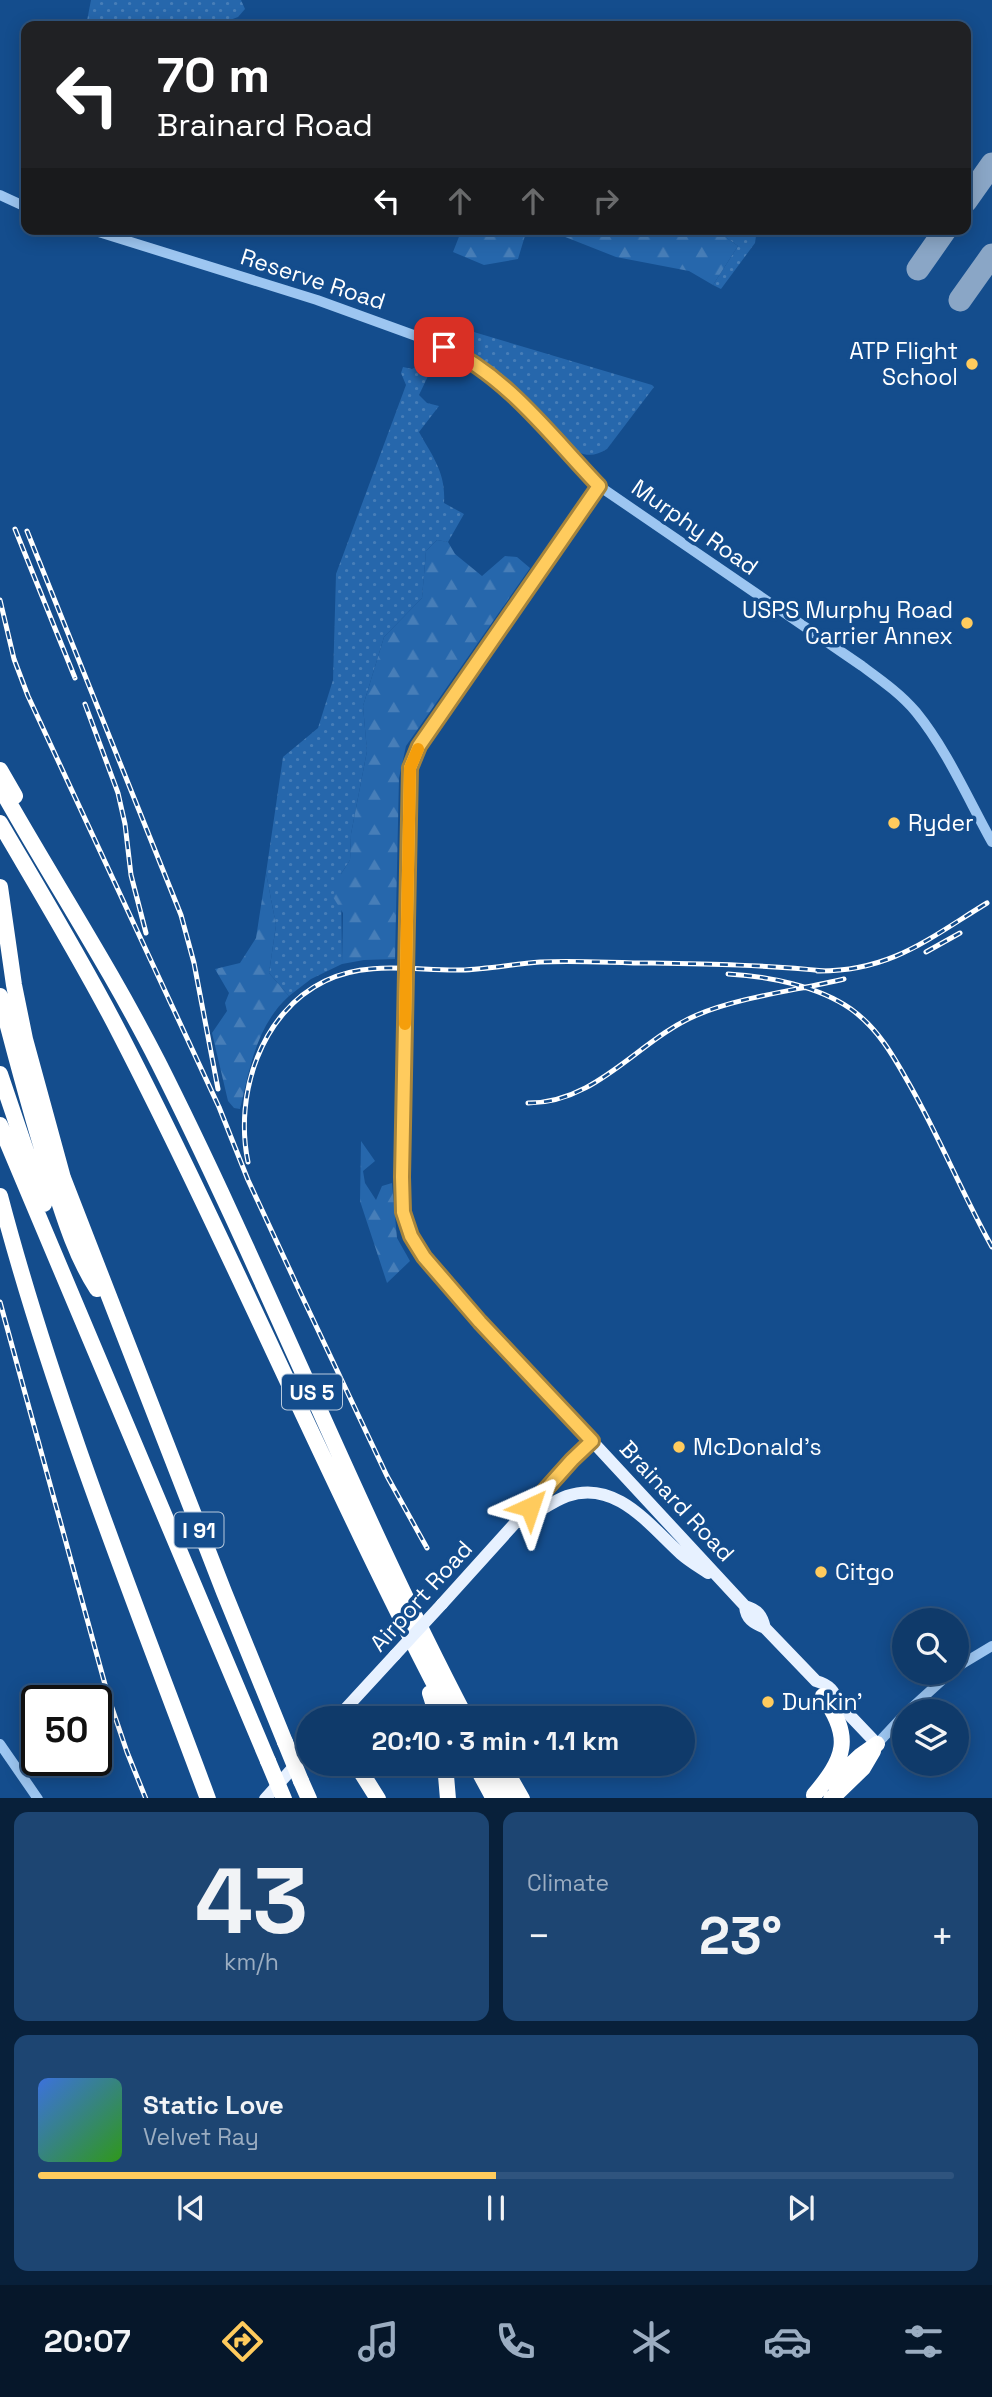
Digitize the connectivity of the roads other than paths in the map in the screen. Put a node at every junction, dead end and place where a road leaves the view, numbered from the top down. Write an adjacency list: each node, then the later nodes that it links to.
1 (0, 195): 2 (street)
2 (21, 205)
3 (108, 235): 4 (street, Reserve Road)
4 (599, 486): 8 (street, Murphy Road); 16 (street, Brainard Road)
5 (0, 770): 9 (highway)
6 (0, 787): 9 (highway, US 5)
7 (0, 823): 19 (highway, US 5)
8 (992, 842)
9 (35, 846): 22 (highway, US 5)
10 (0, 887): 15 (highway, I 91)
11 (0, 996): 15 (highway)
12 (0, 1074): 17 (highway)
13 (0, 1125): 17 (highway, I 91)
14 (0, 1196): 44 (highway)
15 (117, 1317): 48 (highway, I 91, bridge)
16 (592, 1441): 18 (main road, Airport Road); 20 (main road, Brainard Road)
17 (136, 1451): 35 (highway, I 91)
18 (516, 1523): 20 (main road); 27 (main road, Airport Road, bridge)
19 (366, 1546): 28 (highway); 29 (highway, US 5)
20 (724, 1584): 25 (main road, Brainard Road)
21 (992, 1646): 23 (street)
22 (433, 1651): 30 (highway, US 5); 31 (highway)
23 (969, 1660)
24 (937, 1685): 26 (street)
25 (830, 1699): 34 (main road, Brainard Road); 42 (highway)
26 (921, 1699)
27 (348, 1706)
28 (434, 1706)
29 (446, 1706)
30 (460, 1706)
31 (470, 1706)
32 (892, 1728): 34 (street)
33 (0, 1744): 43 (street)
34 (877, 1744): 42 (highway); 54 (highway)
35 (265, 1764): 46 (highway); 47 (highway, I 91, bridge)
36 (296, 1764): 45 (main road)
37 (363, 1776): 49 (highway)
38 (446, 1776): 50 (highway)
39 (482, 1776): 51 (highway)
40 (496, 1776): 52 (highway)
41 (509, 1776): 53 (highway)
42 (812, 1797)
43 (38, 1798)
44 (208, 1798)
45 (265, 1798)
46 (274, 1798)
47 (284, 1798)
48 (309, 1798)
49 (377, 1798)
50 (448, 1798)
51 (494, 1798)
52 (508, 1798)
53 (522, 1798)
54 (831, 1798)

